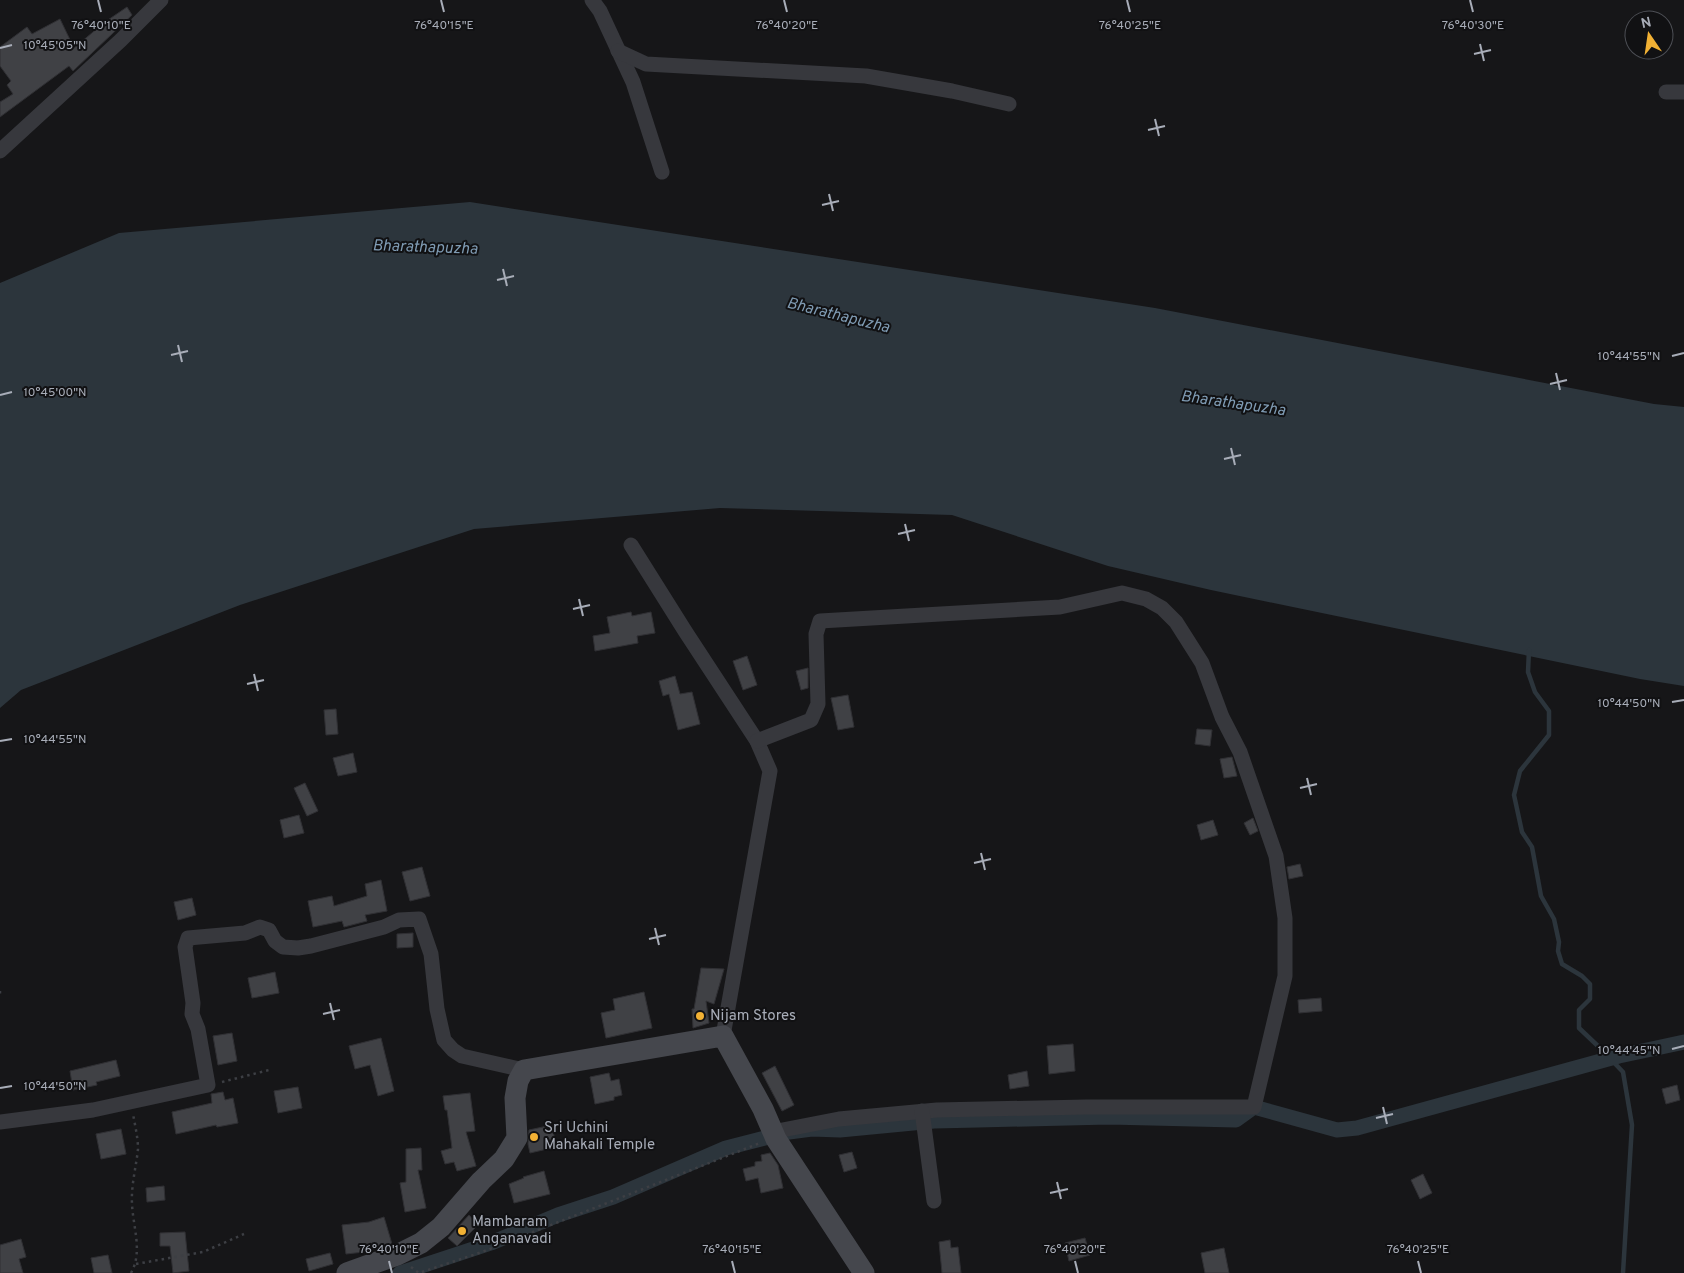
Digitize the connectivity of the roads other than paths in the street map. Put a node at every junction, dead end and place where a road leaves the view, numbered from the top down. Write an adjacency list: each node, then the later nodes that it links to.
1 (161, 0): 7 (street)
2 (592, 0): 3 (street)
3 (618, 51): 6 (street); 8 (street)
4 (1666, 92): 5 (street)
5 (1684, 92)
6 (1009, 104)
7 (0, 151)
8 (662, 172)
9 (631, 545): 10 (street)
10 (757, 741): 11 (street); 13 (street)
11 (723, 1036): 12 (street); 15 (street)
12 (524, 1070): 14 (street); 17 (street)
13 (922, 1111): 15 (street); 16 (street)
14 (0, 1122)
15 (774, 1135): 18 (street)
16 (934, 1201)
17 (347, 1273)
18 (864, 1273)

